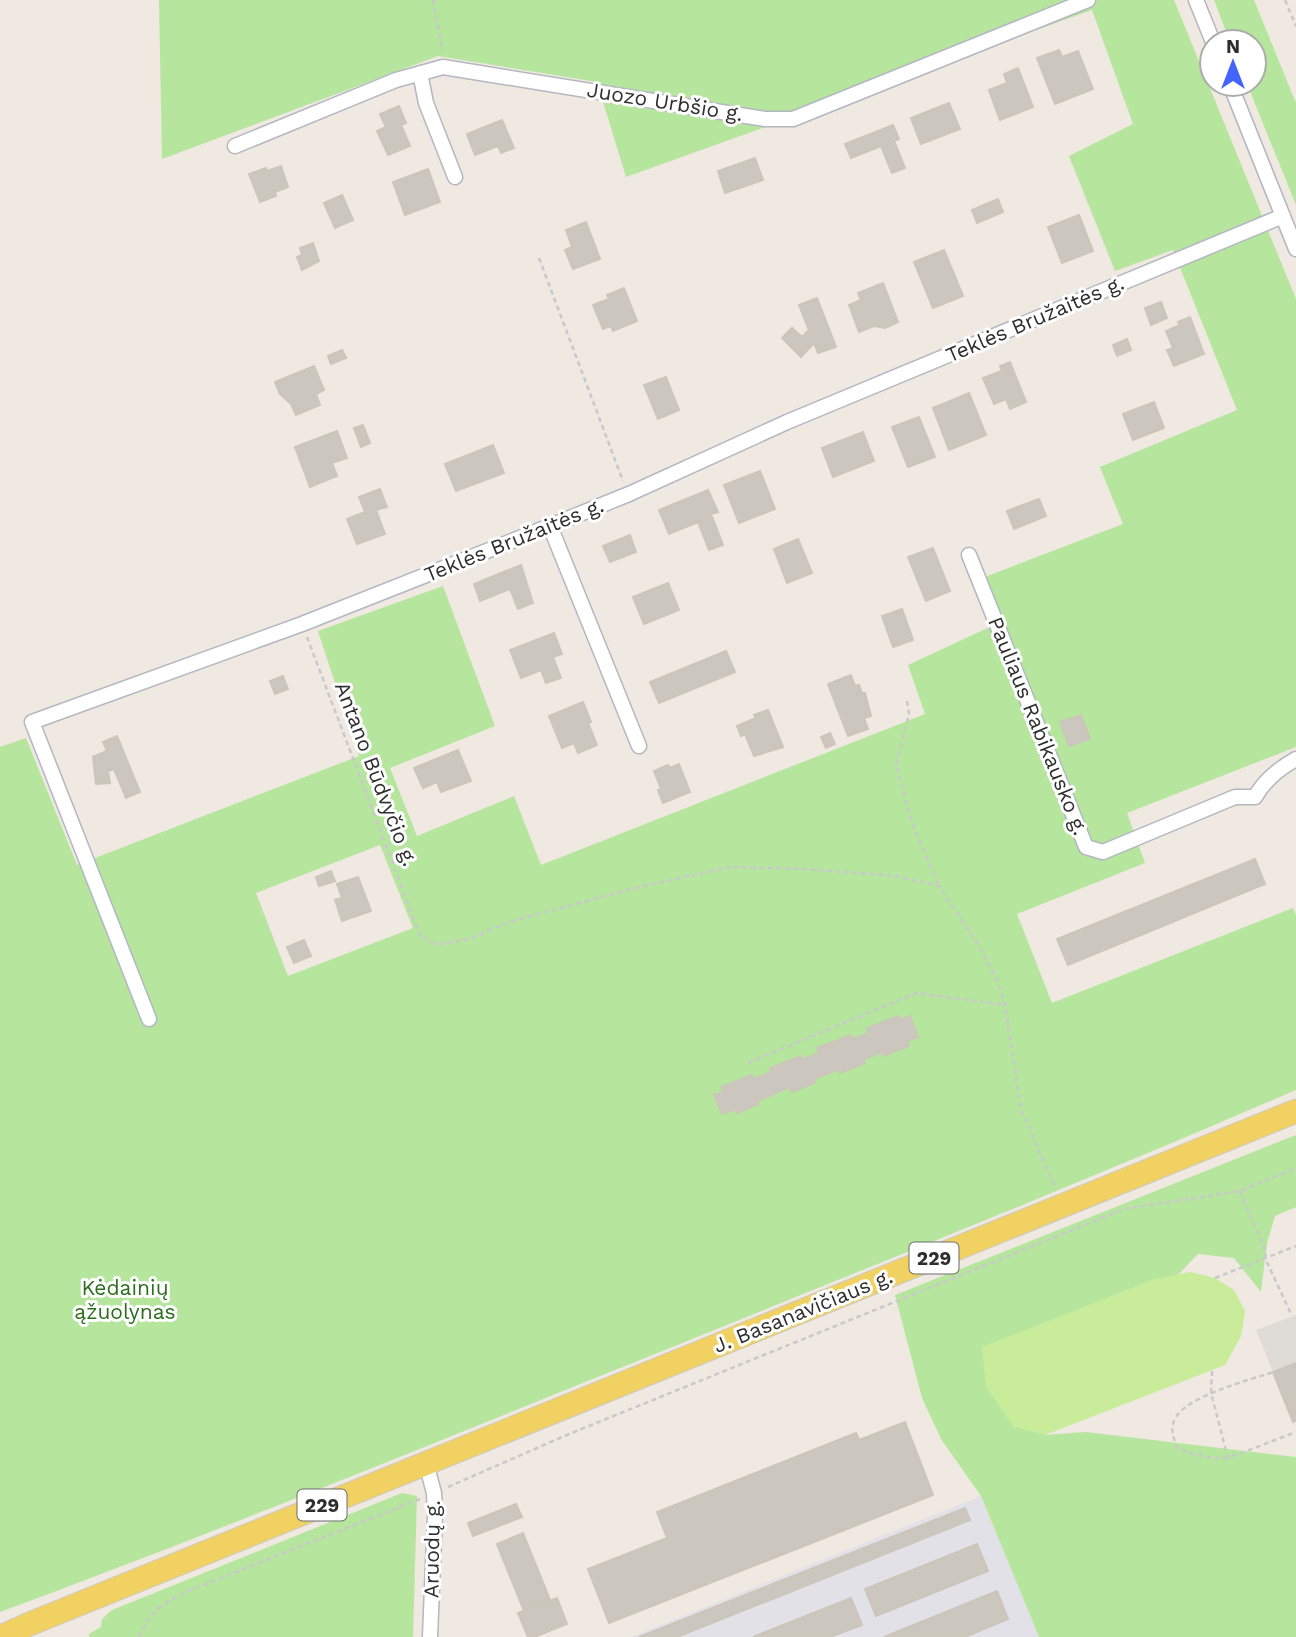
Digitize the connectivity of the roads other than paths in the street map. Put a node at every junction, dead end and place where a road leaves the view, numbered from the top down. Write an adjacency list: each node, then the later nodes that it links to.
1 (1088, 0): 4 (street, Juozo Urbšio g.)
2 (1196, 0): 3 (street)
3 (1207, 28)
4 (420, 73): 6 (street, Juozo Urbšio g.); 7 (street)
5 (1236, 98): 8 (street)
6 (235, 146)
7 (455, 177)
8 (1283, 216): 9 (street); 10 (street, Teklės Bružaitės g.)
9 (1296, 249)
10 (551, 526): 12 (street); 14 (street, Teklės Bružaitės g.)
11 (969, 555): 13 (street, Pauliaus Rabikausko g.)
12 (639, 746)
13 (1296, 760)
14 (149, 1019)
15 (1296, 1111): 16 (main road, J. Basanavičiaus g. / 229)
16 (426, 1463): 17 (main road, 229); 19 (street, Aruodų g.)
17 (17, 1631): 18 (main road, 229)
18 (0, 1634)
19 (430, 1637)

